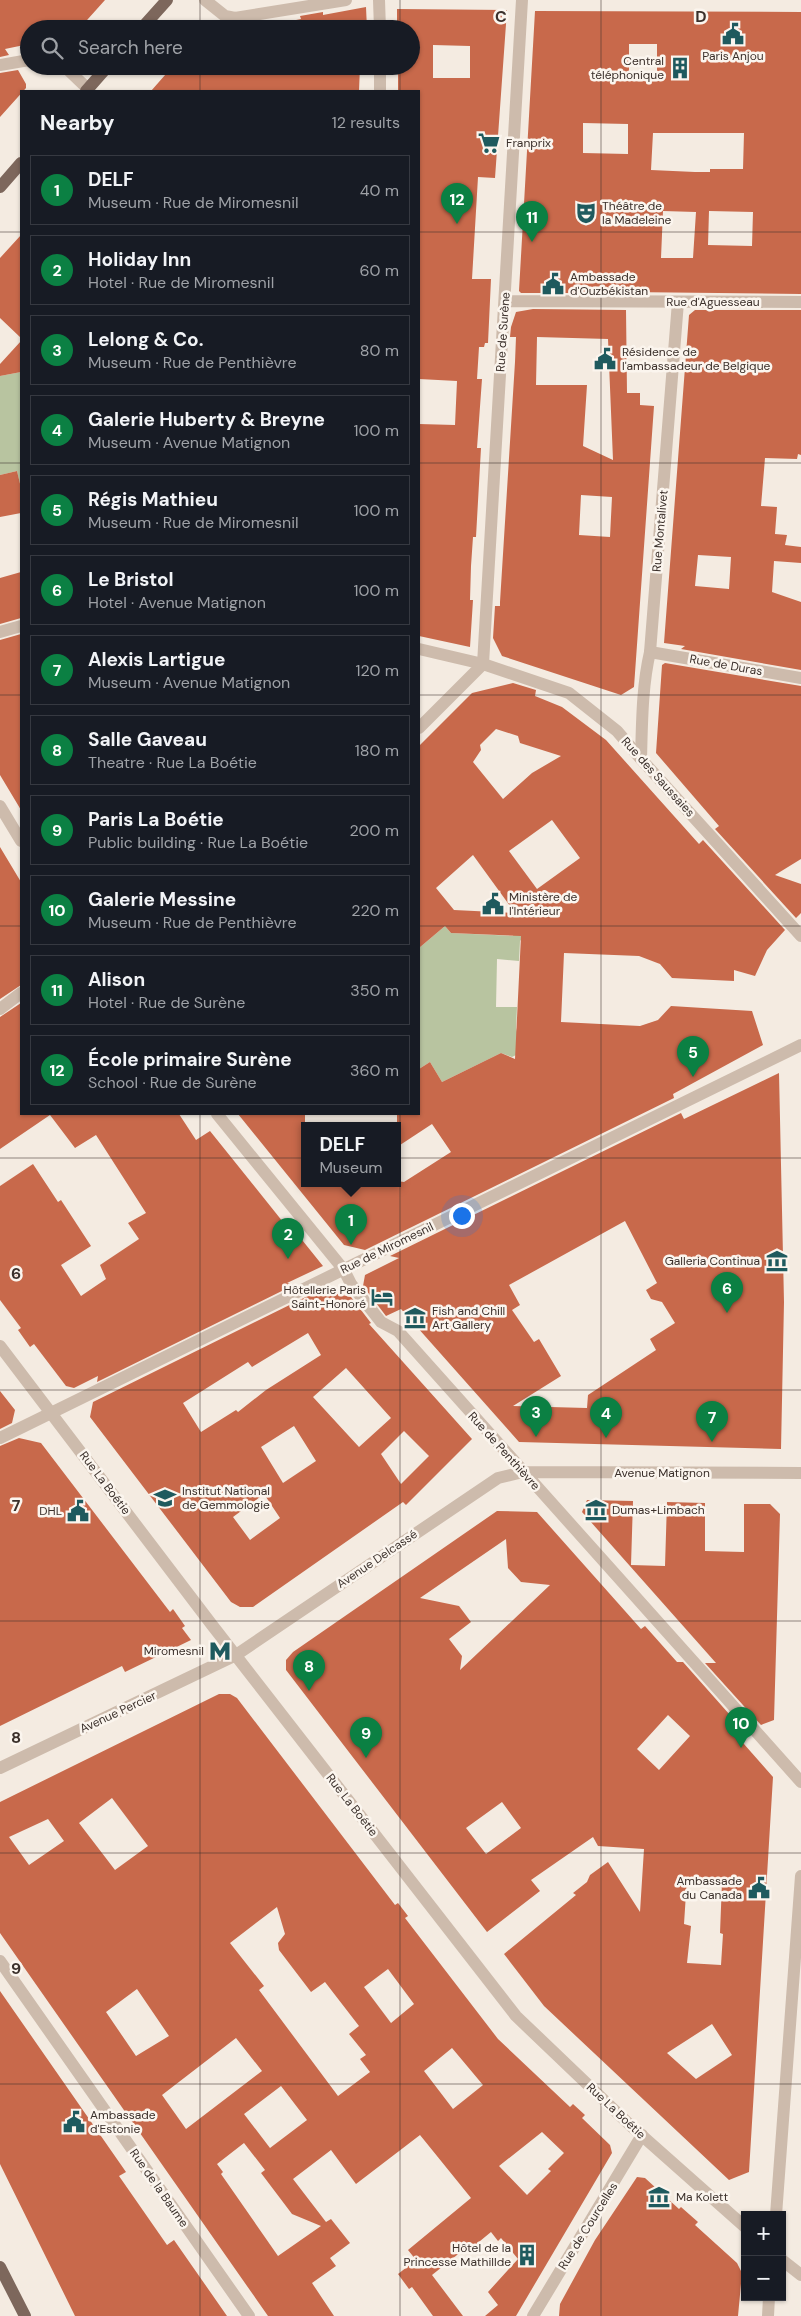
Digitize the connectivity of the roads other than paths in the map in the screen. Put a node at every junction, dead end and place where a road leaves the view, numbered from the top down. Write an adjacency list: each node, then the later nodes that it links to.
1 (167, 0): 6 (main road)
2 (205, 0): 3 (street)
3 (346, 0)
4 (379, 0): 7 (street)
5 (522, 0): 17 (street, Rue de Surène)
6 (149, 20)
7 (380, 20)
8 (20, 62): 9 (street)
9 (0, 65)
10 (73, 75): 13 (street)
11 (100, 75): 13 (main road)
12 (380, 75): 14 (street)
13 (87, 90)
14 (380, 90)
15 (20, 164): 16 (main road)
16 (0, 187)
17 (505, 301): 18 (street, Rue d'Aguesseau); 24 (street, Rue de Surène)
18 (678, 302): 19 (street, Rue d'Aguesseau); 23 (street, Rue Montalivet)
19 (801, 302)
20 (20, 626): 21 (street)
21 (0, 632)
22 (420, 649): 24 (street, Rue des Saussaies)
23 (650, 652): 25 (street, Rue de Duras); 27 (street, Rue Montalivet)
24 (483, 664): 26 (street); 27 (street, Rue des Saussaies)
25 (801, 678)
26 (420, 727)
27 (641, 759): 30 (street, Rue des Saussaies)
28 (0, 806): 29 (street)
29 (20, 839)
30 (801, 936)
31 (20, 994): 32 (street)
32 (0, 1009)
33 (801, 1045): 35 (street, Rue de Miromesnil)
34 (218, 1115): 35 (street, Rue de Penthièvre)
35 (344, 1270): 37 (street, Rue de Miromesnil); 39 (street, Rue de Penthièvre)
36 (0, 1346): 37 (street, Rue La Boétie)
37 (52, 1413): 38 (street, Rue de Miromesnil); 41 (street, Rue La Boétie)
38 (0, 1438)
39 (523, 1472): 40 (street, Avenue Matignon); 41 (street, Avenue Delcassé); 43 (street, Rue de Penthièvre)
40 (801, 1473)
41 (236, 1655): 42 (street, Avenue Percier); 46 (street, Rue La Boétie)
42 (0, 1768)
43 (801, 1782)
44 (801, 1876): 47 (street)
45 (0, 1961): 54 (street, Rue de la Baume)
46 (642, 2136): 48 (street, Rue La Boétie); 55 (street, Rue de Courcelles)
47 (776, 2211)
48 (741, 2223)
49 (786, 2263): 51 (street)
50 (0, 2267): 53 (main road)
51 (801, 2275)
52 (769, 2301): 56 (street)
53 (25, 2316)
54 (249, 2316)
55 (533, 2316)
56 (768, 2316)

